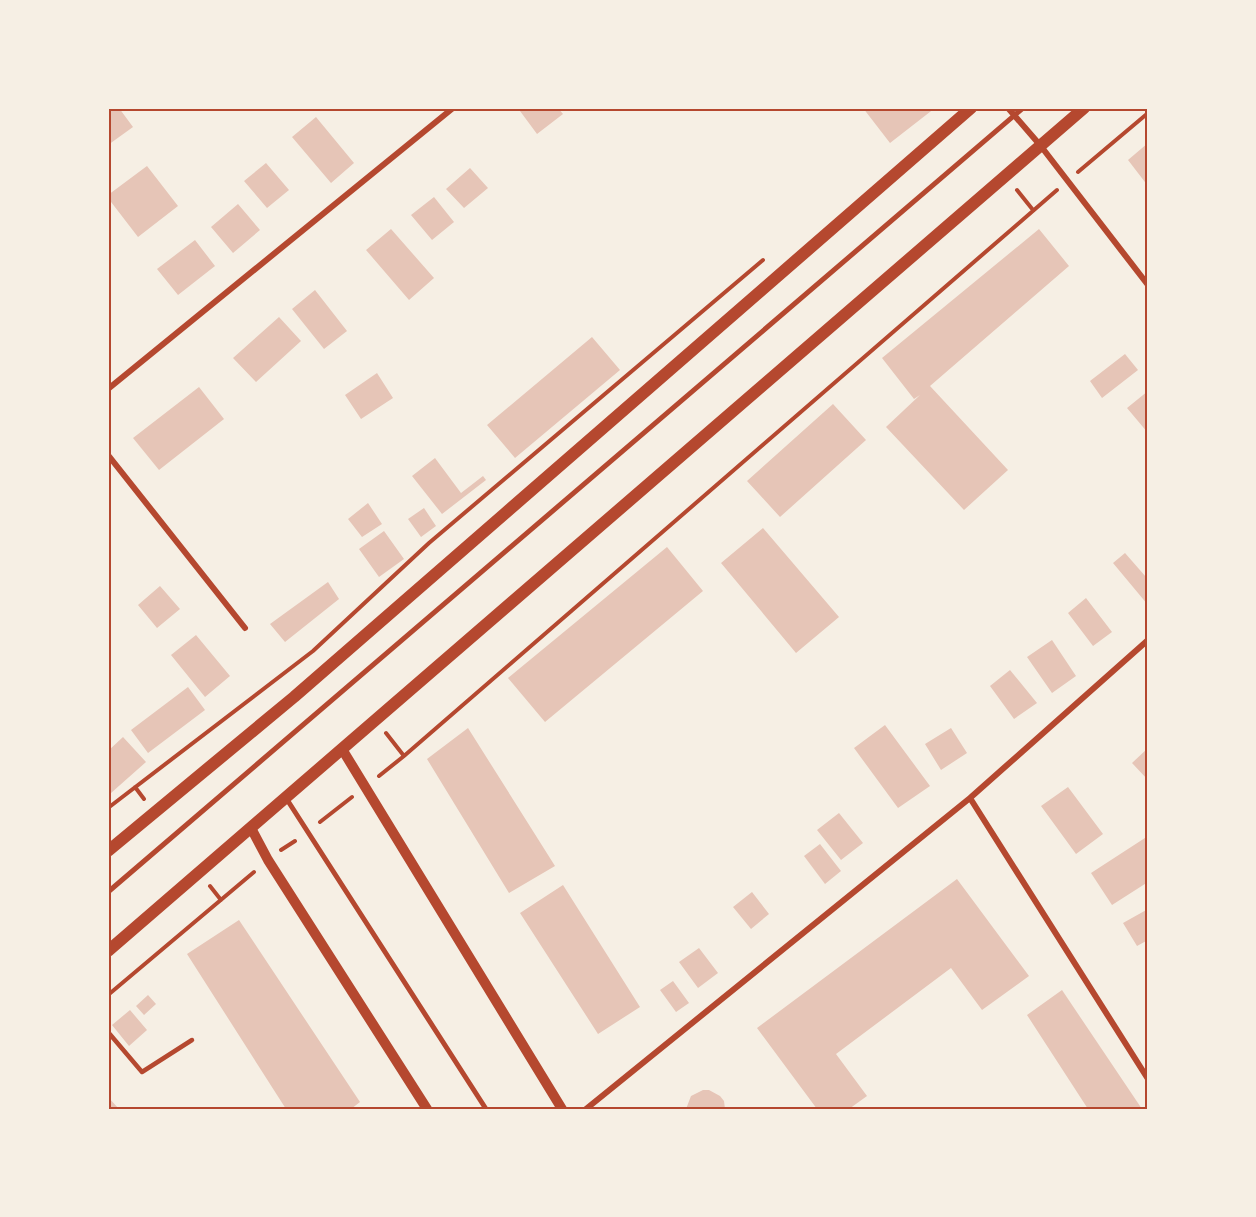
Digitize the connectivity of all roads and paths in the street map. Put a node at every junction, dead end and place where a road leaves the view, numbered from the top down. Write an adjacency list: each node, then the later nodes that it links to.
1 (453, 108): 12 (street)
2 (971, 108): 17 (main road)
3 (1008, 108): 7 (street)
4 (1023, 108): 7 (street)
5 (1084, 108): 8 (main road)
6 (1148, 113): 9 (path)
7 (1014, 115): 8 (street); 29 (street)
8 (1040, 146): 9 (street); 18 (main road)
9 (1068, 180): 11 (street); 20 (path)
10 (771, 253): 16 (path)
11 (1148, 285)
12 (108, 389)
13 (108, 455): 14 (street)
14 (245, 628)
15 (1148, 640): 23 (street)
16 (314, 651): 17 (path); 24 (path)
17 (328, 667): 27 (main road)
18 (376, 721): 19 (main road); 20 (path)
19 (342, 750): 21 (street); 22 (main road)
20 (404, 756): 21 (path)
21 (365, 787): 26 (path); 37 (street)
22 (286, 798): 25 (main road); 26 (street)
23 (970, 798): 34 (street); 38 (street)
24 (108, 808)
25 (251, 828): 28 (street); 30 (main road)
26 (308, 831): 28 (path); 36 (street)
27 (108, 851)
28 (268, 860): 31 (path); 35 (street)
29 (108, 892)
30 (108, 951)
31 (108, 995)
32 (108, 1032): 33 (lane)
33 (192, 1040)
34 (1148, 1079)
35 (428, 1109)
36 (486, 1109)
37 (562, 1109)
38 (586, 1109)

